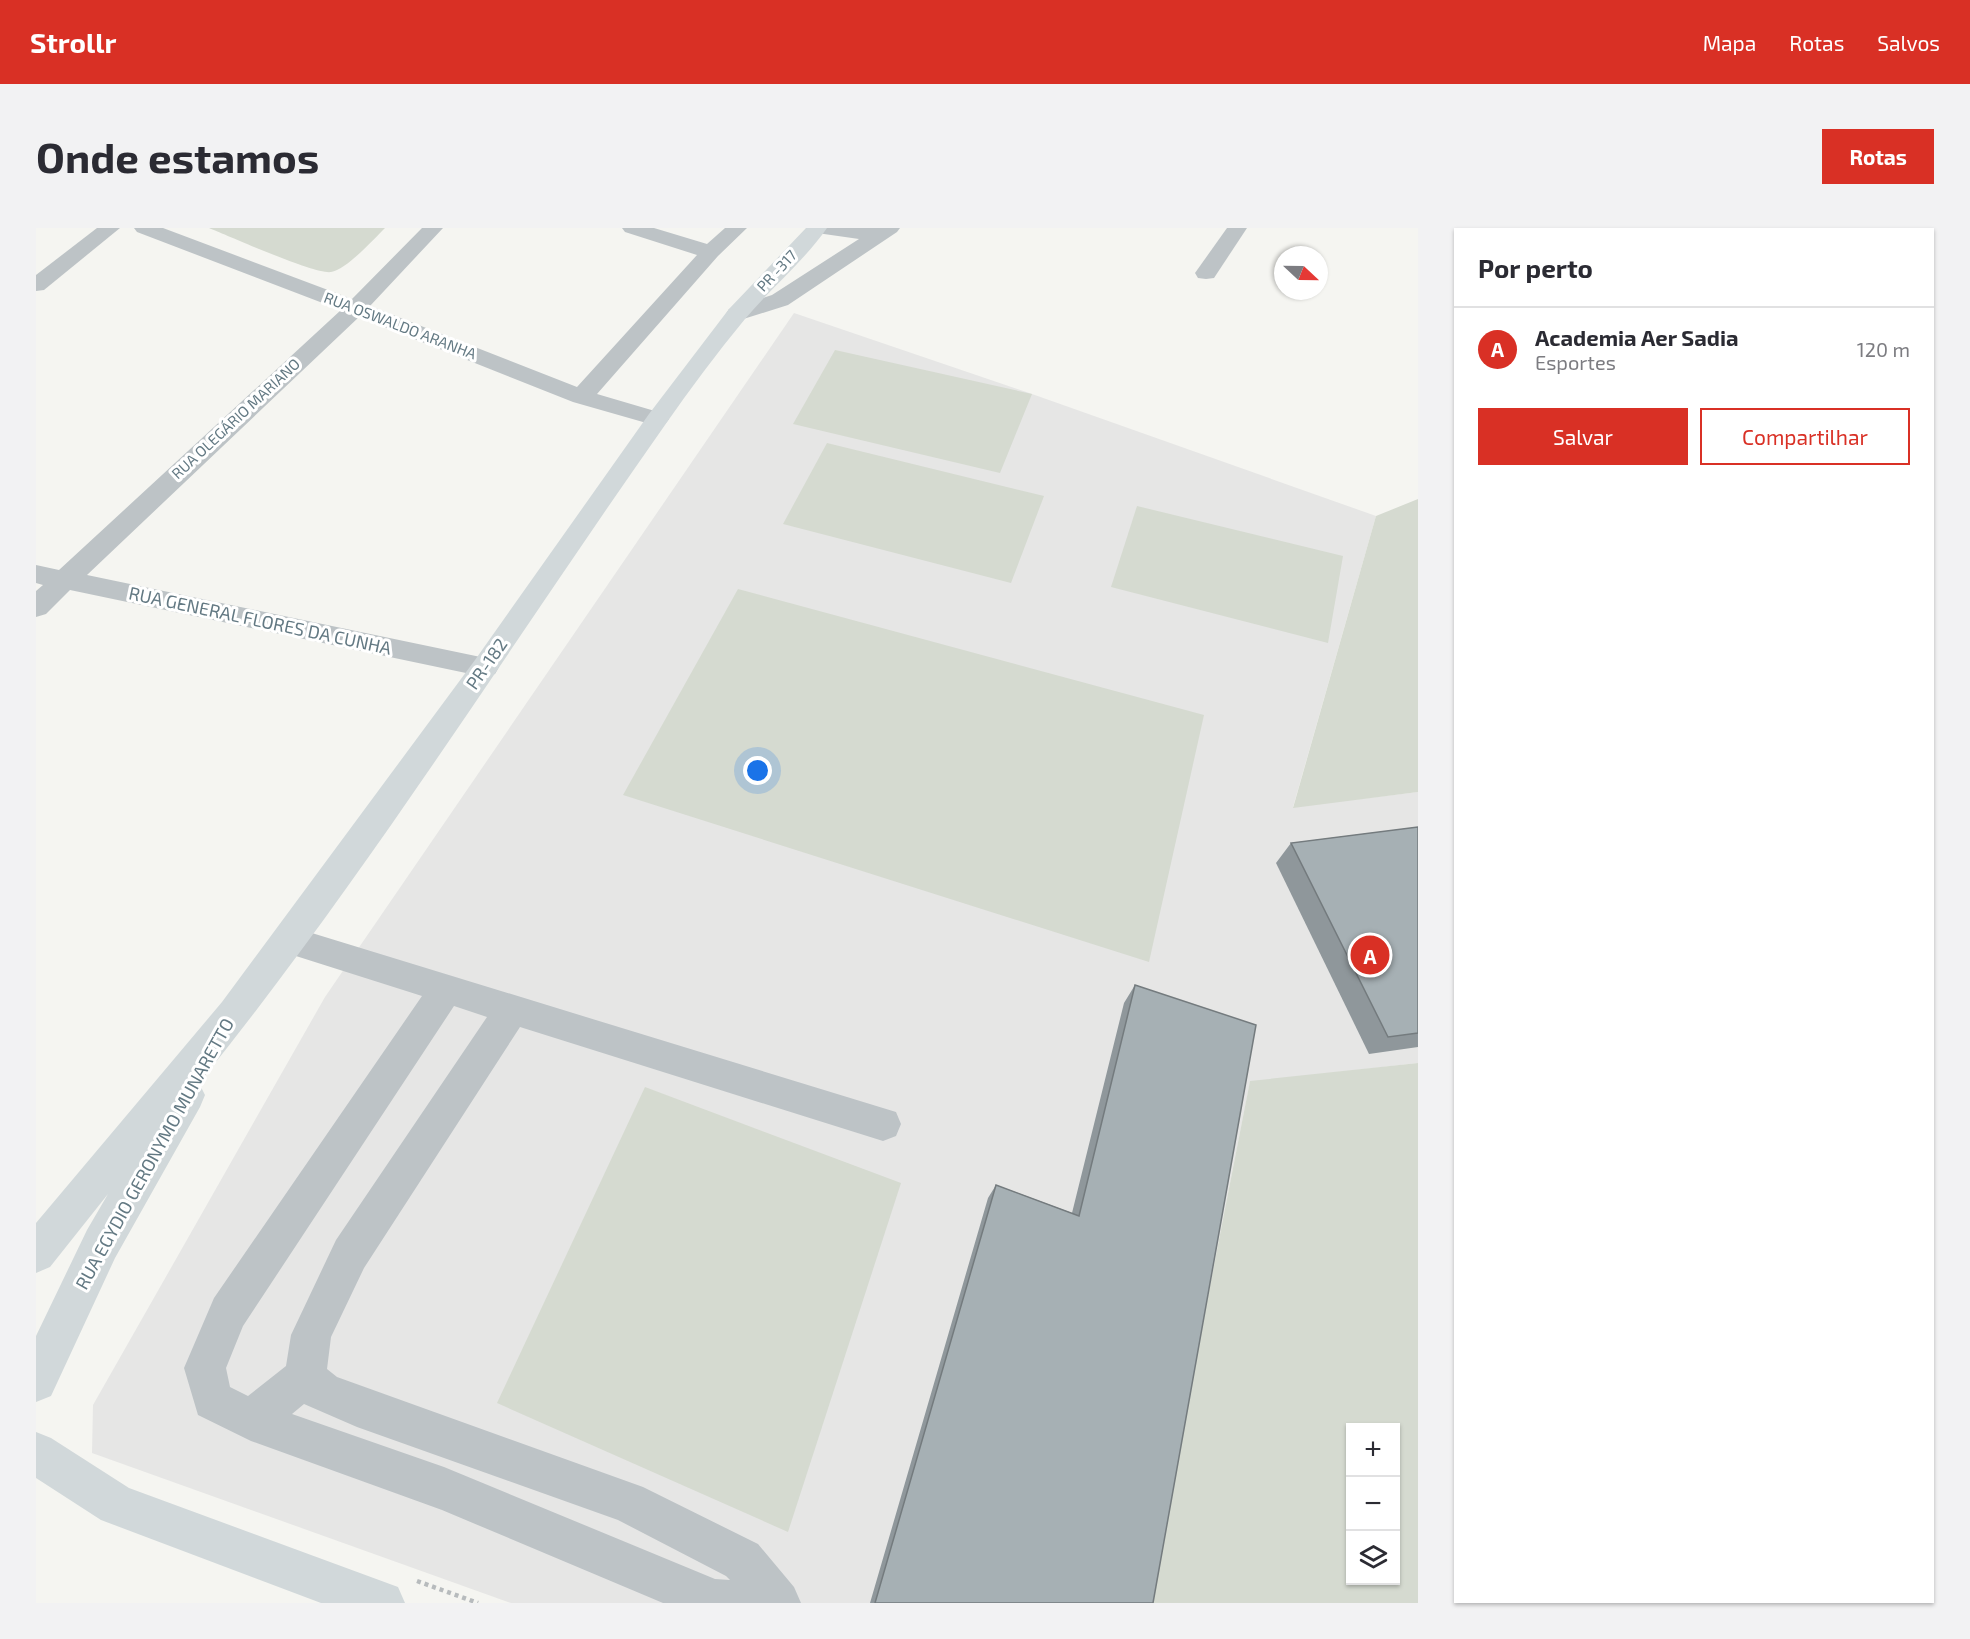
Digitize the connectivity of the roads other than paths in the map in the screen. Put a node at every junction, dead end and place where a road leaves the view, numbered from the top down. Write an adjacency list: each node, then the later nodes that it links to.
1 (110, 228): 11 (street)
2 (144, 228): 12 (street, RUA OSWALDO ARANHA)
3 (433, 228): 12 (street, RUA OLEGÁRIO MARIANO)
4 (632, 228): 9 (street)
5 (737, 228): 9 (street)
6 (817, 228): 8 (street); 13 (main road, PR -317 / PR-182)
7 (1237, 228): 10 (street)
8 (884, 232): 13 (street)
9 (711, 252): 14 (street)
10 (1206, 273)
11 (36, 285)
12 (355, 308): 14 (street, RUA OSWALDO ARANHA); 17 (street, RUA OLEGÁRIO MARIANO)
13 (737, 314): 15 (main road, PR-182 / PR-182)
14 (581, 397): 15 (street, RUA OSWALDO ARANHA)
15 (657, 419): 19 (main road, PR-182 / PR-182)
16 (36, 574): 17 (street, RUA GENERAL FLORES DA CUNHA)
17 (64, 581): 18 (street, RUA OLEGÁRIO MARIANO); 19 (street, RUA GENERAL FLORES DA CUNHA)
18 (36, 607)
19 (485, 667): 20 (main road, PR-182 / PR-182)
20 (289, 940): 21 (street); 23 (main road, PR-182 / PR-182)
21 (446, 990): 22 (street); 28 (street)
22 (511, 1011): 24 (street); 26 (street)
23 (234, 1012): 25 (main road, RUA EGYDIO GERONYMO MUNARETTO / PR-182); 27 (main road, RUA EGYDIO GERONYMO MUNARETTO / PR-182)
24 (883, 1124)
25 (36, 1253)
26 (305, 1377): 28 (street); 32 (street)
27 (36, 1381)
28 (251, 1420): 31 (street)
29 (36, 1454): 30 (main road)
30 (382, 1603)
31 (732, 1603)
32 (778, 1603)

